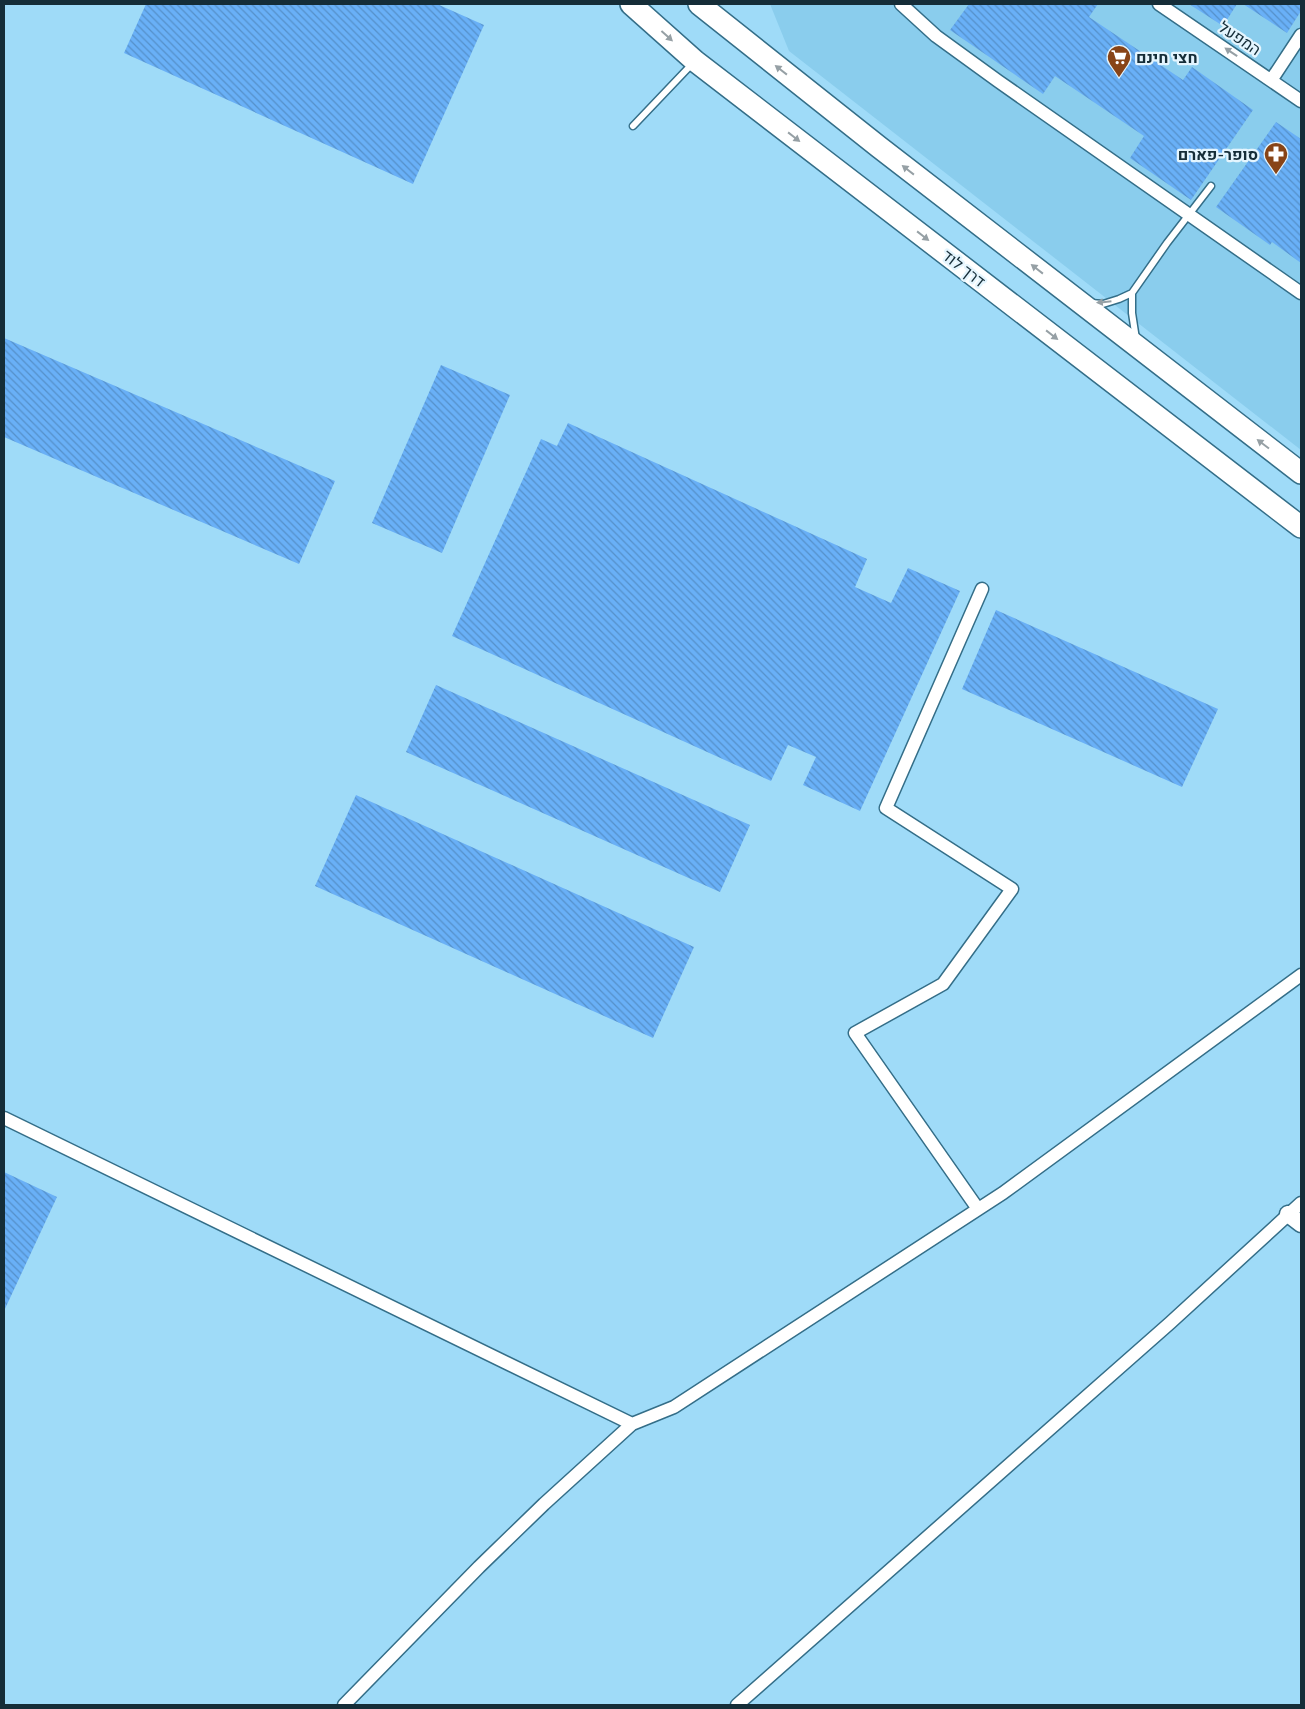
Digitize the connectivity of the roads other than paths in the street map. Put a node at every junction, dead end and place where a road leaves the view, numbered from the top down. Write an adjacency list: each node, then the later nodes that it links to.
1 (631, 4): 6 (main road, דרך לוד, one-way to 6)
2 (699, 4): 14 (main road, one-way to 2)
3 (901, 4): 11 (street)
4 (1159, 4): 7 (street, המפעל, one-way to 4)
5 (1301, 35): 7 (street)
6 (695, 61): 9 (lane); 17 (main road, דרך לוד, one-way to 17)
7 (1272, 79): 8 (street, המפעל)
8 (1301, 101)
9 (633, 126)
10 (1211, 186): 11 (lane)
11 (1189, 214): 12 (lane); 13 (street)
12 (1132, 293): 14 (lane, one-way to 14); 15 (lane)
13 (1301, 293)
14 (1075, 298): 15 (main road)
15 (1139, 349): 16 (main road, one-way to 15)
16 (1301, 473)
17 (1301, 527)
18 (982, 589): 22 (street)
19 (1301, 975): 22 (street)
20 (4, 1118): 24 (street)
21 (1301, 1203): 23 (street)
22 (978, 1209): 24 (street)
23 (1295, 1219): 26 (street)
24 (632, 1424): 25 (street)
25 (344, 1705)
26 (737, 1705)

